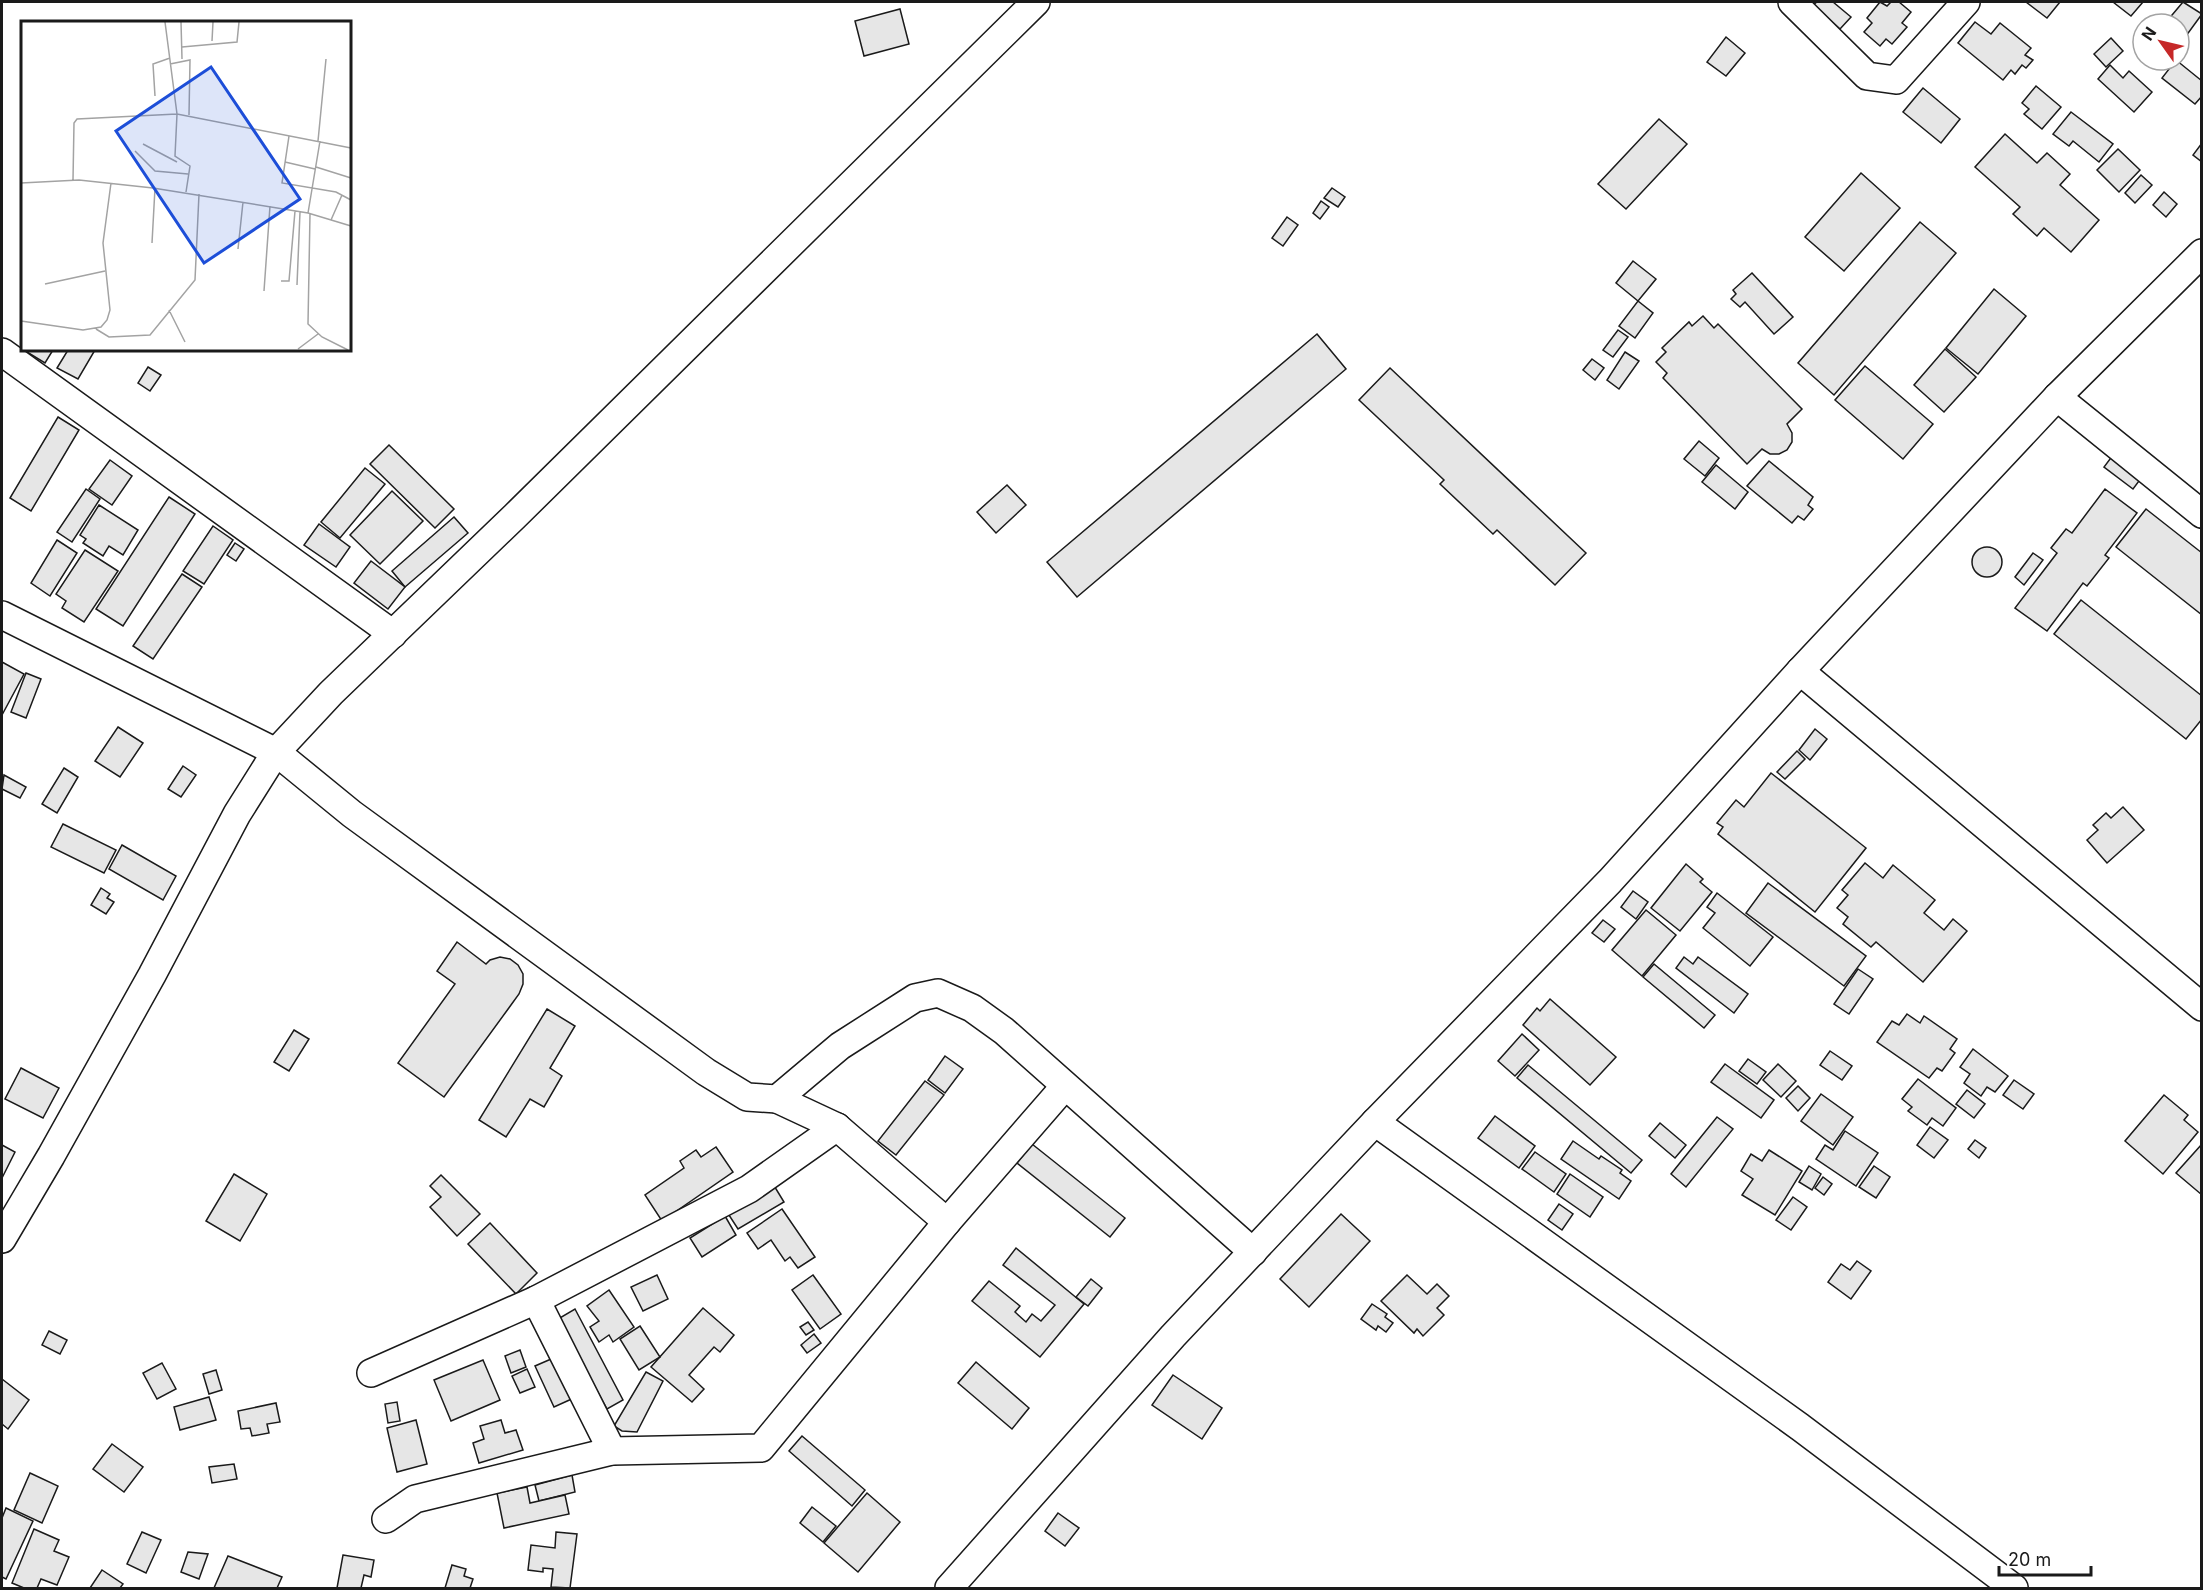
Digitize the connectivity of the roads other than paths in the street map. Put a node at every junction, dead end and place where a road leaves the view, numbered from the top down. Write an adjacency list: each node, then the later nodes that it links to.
1 (1036, 2): 9 (street)
2 (1792, 2): 3 (street)
3 (1966, 2)
4 (2202, 253): 6 (street)
5 (2, 352): 9 (street)
6 (2057, 398): 7 (street); 10 (street)
7 (2202, 514)
8 (2, 615): 11 (street)
9 (393, 634): 11 (street)
10 (1800, 671): 12 (street); 15 (street)
11 (276, 752): 14 (street); 18 (street)
12 (2202, 1007)
13 (1065, 1086): 14 (street); 17 (street); 19 (street)
14 (777, 1099): 16 (street)
15 (1375, 1122): 19 (street); 25 (street)
16 (837, 1127): 17 (street); 20 (street)
17 (947, 1222): 22 (street)
18 (2, 1239)
19 (1253, 1252): 24 (street)
20 (536, 1300): 21 (street); 22 (street)
21 (371, 1373)
22 (612, 1451): 23 (street)
23 (386, 1519)
24 (962, 1584)
25 (2014, 1588)

